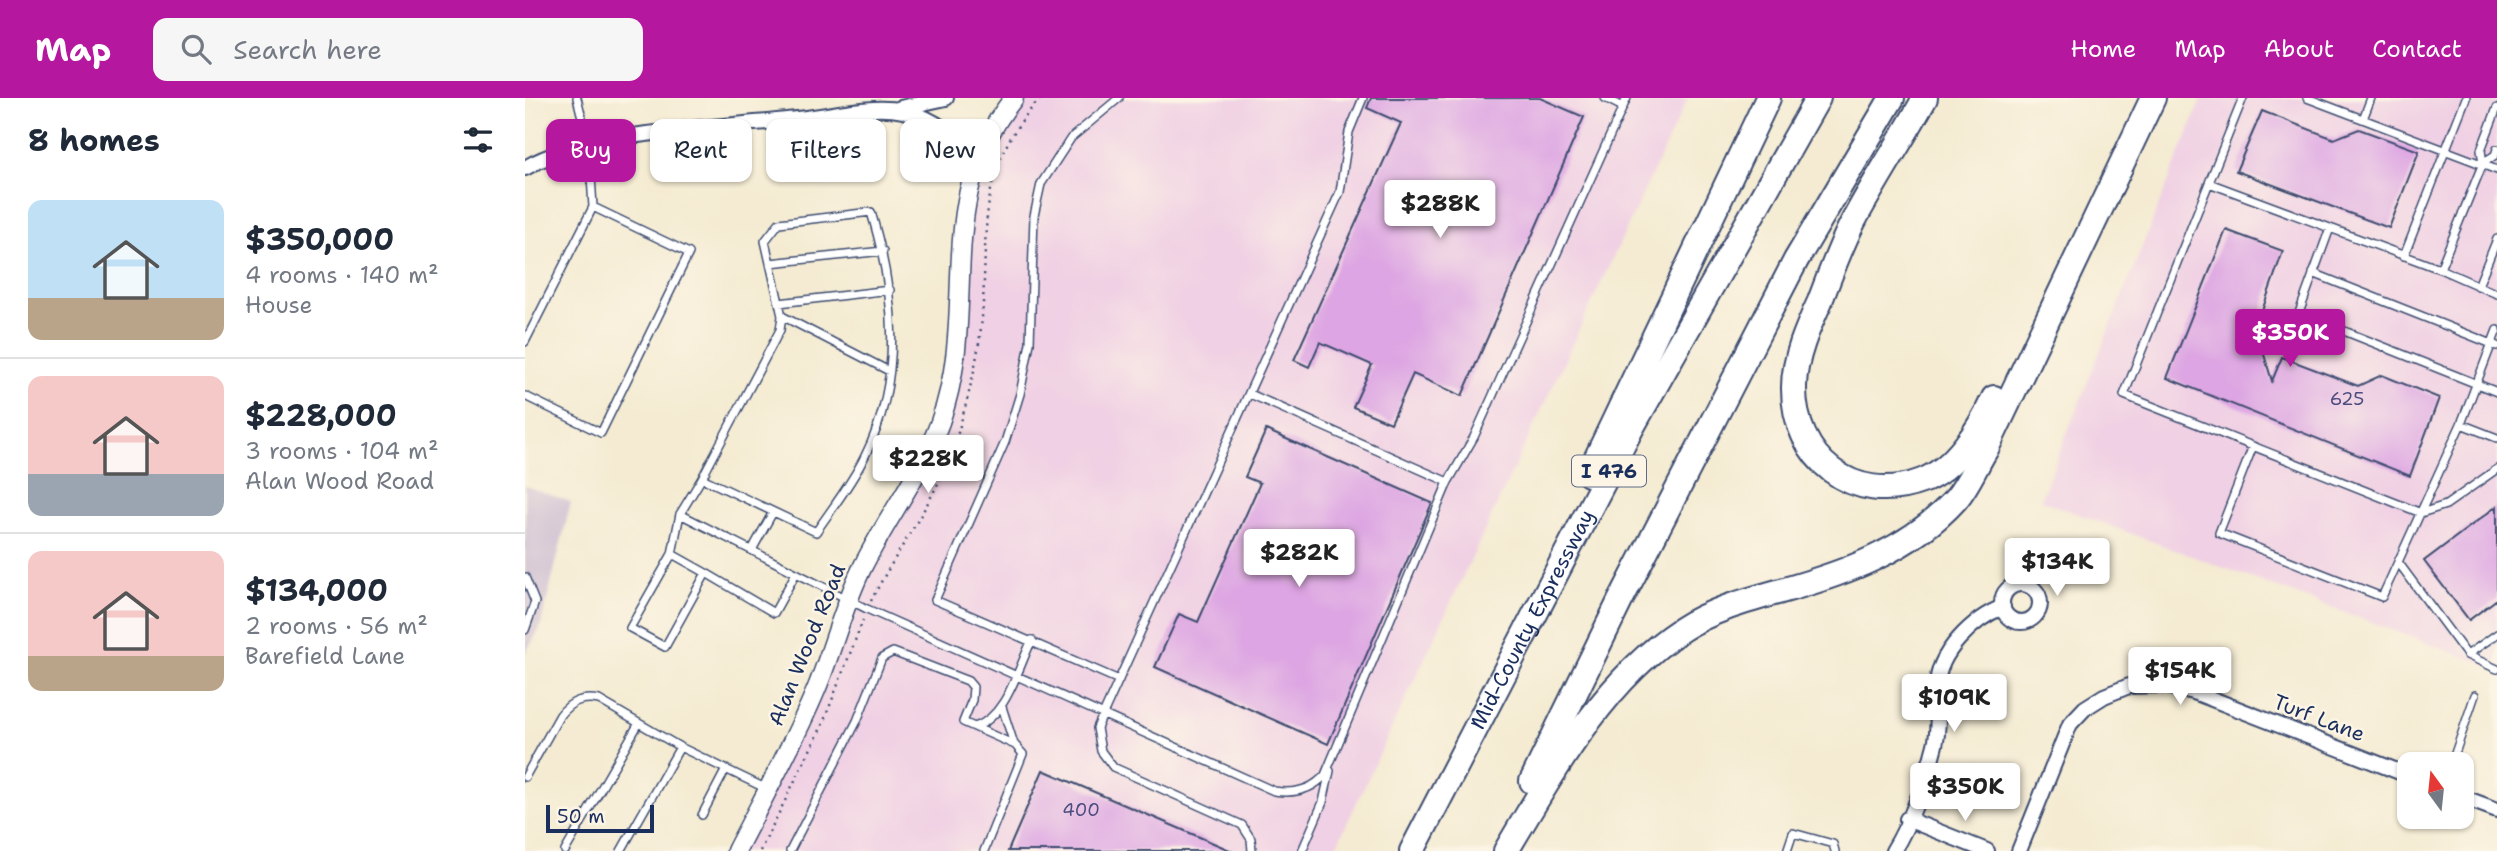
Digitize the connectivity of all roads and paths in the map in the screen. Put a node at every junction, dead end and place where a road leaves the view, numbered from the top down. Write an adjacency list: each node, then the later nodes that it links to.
1 (577, 98): 21 (lane)
2 (946, 98): 20 (street)
3 (1014, 98): 23 (street, Alan Wood Road)
4 (1119, 98): 75 (lane)
5 (1363, 98): 54 (lane)
6 (1605, 98): 18 (lane)
7 (1626, 98): 18 (lane)
8 (1768, 98): 104 (highway)
9 (1818, 98): 104 (highway, Mid-County Expressway / I 476)
10 (1892, 98): 105 (highway, I 476)
11 (1925, 98): 12 (highway)
12 (2138, 98)
13 (2153, 98): 106 (highway)
14 (2243, 98): 34 (lane)
15 (2307, 98): 24 (lane)
16 (2371, 98): 24 (lane)
17 (2466, 98): 27 (lane)
18 (1623, 107): 61 (lane)
19 (2497, 108): 29 (lane)
20 (893, 109): 22 (street); 25 (street)
21 (582, 119)
22 (922, 119)
23 (999, 119)
24 (2363, 119): 27 (lane)
25 (636, 139)
26 (2497, 149): 29 (lane)
27 (2446, 150): 29 (lane); 39 (lane)
28 (546, 157): 30 (street)
29 (2483, 163): 31 (lane); 41 (lane)
30 (526, 166)
31 (2497, 170)
32 (591, 182): 35 (lane)
33 (970, 182): 71 (street, Alan Wood Road)
34 (2209, 183): 36 (lane); 58 (lane)
35 (593, 207): 49 (lane); 55 (lane)
36 (2330, 228): 39 (lane); 42 (lane)
37 (2497, 239): 43 (lane)
38 (883, 251): 40 (lane); 40 (lane); 44 (lane)
39 (2404, 256): 41 (lane)
40 (770, 263): 46 (lane)
41 (2440, 269): 43 (lane)
42 (2313, 273): 50 (lane); 52 (lane)
43 (2478, 286): 45 (lane)
44 (890, 290): 46 (lane); 51 (lane)
45 (2497, 294)
46 (779, 303): 47 (lane)
47 (782, 316): 51 (lane); 60 (lane)
48 (2497, 330): 50 (lane)
49 (525, 342)
50 (2494, 345): 52 (lane)
51 (889, 371): 62 (lane)
52 (2476, 384): 53 (lane); 56 (lane)
53 (2497, 392)
54 (1250, 394): 61 (lane); 79 (lane)
55 (525, 396)
56 (2461, 424): 57 (lane); 63 (lane)
57 (2497, 438)
58 (2253, 446): 63 (lane); 67 (lane)
59 (2497, 469): 63 (lane)
60 (702, 478): 62 (lane); 64 (lane)
61 (1448, 482): 88 (lane)
62 (773, 512): 65 (lane)
63 (2421, 513): 67 (lane)
64 (680, 514): 65 (lane); 66 (lane)
65 (752, 550): 69 (lane)
66 (672, 554): 68 (lane); 68 (lane)
67 (2398, 562): 76 (lane)
68 (706, 573): 69 (lane)
69 (796, 573): 71 (lane)
70 (525, 577): 73 (lane)
71 (848, 598): 78 (lane); 92 (street, Alan Wood Road)
72 (2003, 607): 96 (street)
73 (525, 630)
74 (2497, 634): 76 (lane)
75 (1031, 640): 78 (lane); 79 (lane)
76 (2467, 655): 77 (lane)
77 (2497, 669)
78 (1014, 675): 81 (lane); 82 (lane)
79 (1119, 680): 82 (lane)
80 (2475, 695): 87 (lane)
81 (1002, 707): 84 (lane); 85 (lane)
82 (1102, 714): 88 (lane); 102 (lane)
83 (639, 723): 86 (lane); 91 (lane); 97 (lane)
84 (975, 727): 85 (lane); 100 (lane)
85 (1015, 745): 101 (lane)
86 (680, 747): 89 (lane); 98 (lane)
87 (2455, 752)
88 (1332, 760): 103 (lane)
89 (726, 769): 92 (lane); 95 (lane)
90 (2397, 771): 111 (street, Turf Lane)
91 (525, 777)
92 (767, 790): 99 (street, Alan Wood Road)
93 (2475, 802): 94 (street)
94 (2497, 810)
95 (702, 815)
96 (1907, 819): 109 (street); 110 (street)
97 (565, 851)
98 (621, 851)
99 (736, 851)
100 (790, 851)
101 (984, 851)
102 (1252, 851)
103 (1302, 851)
104 (1411, 851)
105 (1498, 851)
106 (1507, 851)
107 (1787, 851): 108 (lane)
108 (1835, 851)
109 (1893, 851)
110 (1987, 851)
111 (2019, 851)

